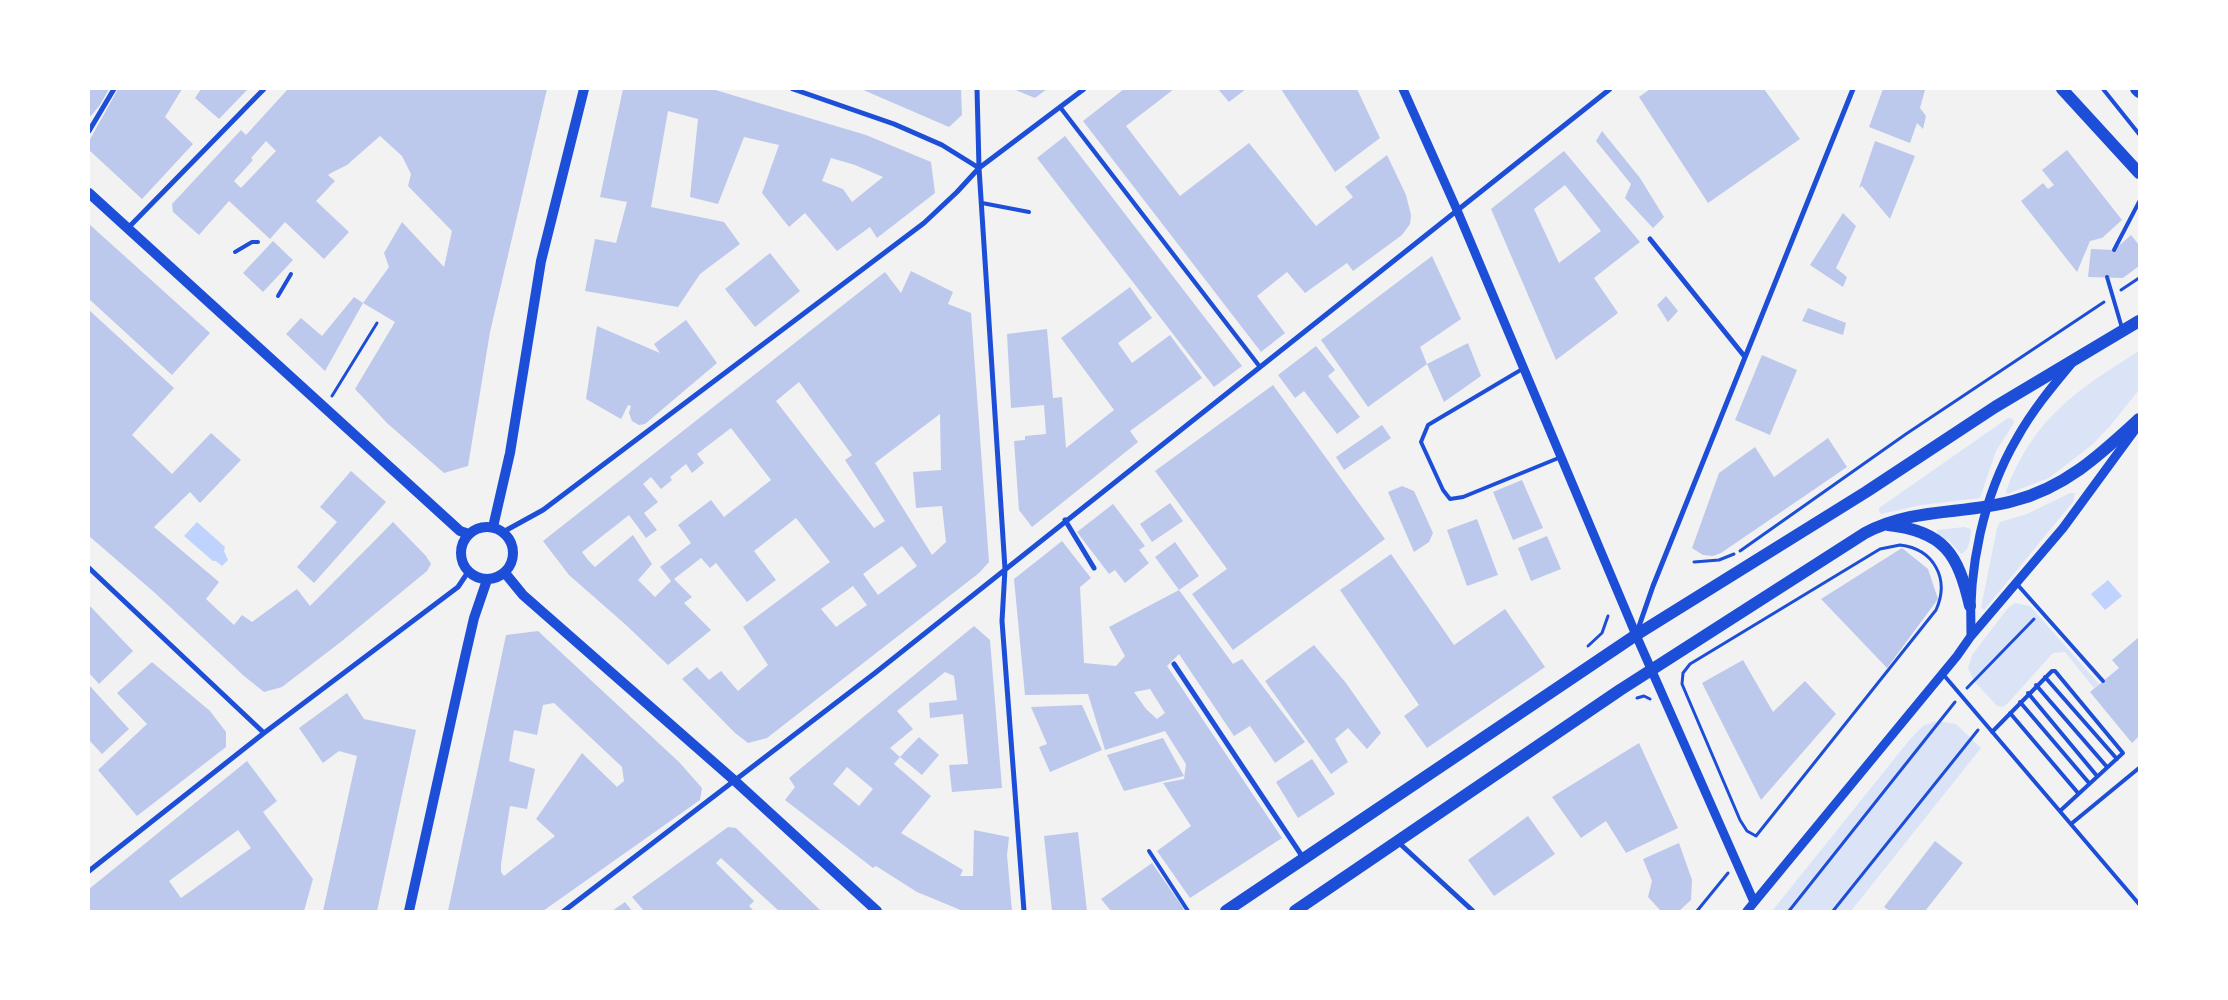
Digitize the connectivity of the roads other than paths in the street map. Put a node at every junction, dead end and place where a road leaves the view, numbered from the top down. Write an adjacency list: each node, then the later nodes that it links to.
1 (114, 89): 15 (street)
2 (264, 89): 24 (street)
3 (584, 89): 46 (main road)
4 (793, 89): 17 (street)
5 (976, 89): 17 (street)
6 (1084, 89): 14 (street)
7 (1403, 89): 22 (street)
8 (1610, 89): 22 (street)
9 (1853, 89): 37 (street)
10 (2062, 89): 18 (main road)
11 (2103, 89): 16 (lane)
12 (2136, 89): 13 (main road)
13 (2139, 92)
14 (1060, 107): 17 (street); 38 (street)
15 (89, 131)
16 (2139, 134)
17 (979, 168): 21 (street); 47 (street)
18 (2139, 173)
19 (89, 193): 24 (main road)
20 (2139, 202): 25 (lane)
21 (982, 203): 23 (lane); 51 (street)
22 (1457, 210): 38 (street); 39 (street)
23 (1029, 212)
24 (128, 228): 48 (main road)
25 (2120, 237): 27 (lane); 29 (lane)
26 (1650, 240): 37 (street)
27 (2124, 241)
28 (258, 242): 30 (lane)
29 (2114, 250)
30 (235, 252)
31 (290, 274): 33 (lane)
32 (2107, 277): 35 (lane)
33 (278, 296)
34 (2139, 320): 35 (main road)
35 (2122, 330): 36 (main road)
36 (2078, 356): 43 (street); 57 (main road)
37 (1745, 357): 57 (street)
38 (1260, 367): 44 (street)
39 (1524, 368): 42 (street); 42 (lane)
40 (2139, 419): 43 (main road)
41 (2139, 424): 55 (street)
42 (1562, 457): 57 (street)
43 (1988, 506): 45 (main road); 56 (street)
44 (1065, 520): 50 (street); 51 (street)
45 (1883, 524): 56 (main road); 60 (main road)
46 (493, 527): 47 (main road); 48 (main road)
47 (503, 532): 53 (main road)
48 (469, 534): 52 (main road)
49 (89, 568): 69 (street)
50 (1094, 568)
51 (1005, 569): 74 (street); 88 (street)
52 (468, 572): 54 (main road); 69 (street)
53 (505, 573): 54 (main road); 74 (main road)
54 (487, 580): 85 (main road)
55 (2016, 583): 58 (street); 63 (lane)
56 (1970, 606): 58 (street)
57 (1636, 635): 60 (street); 81 (main road)
58 (1971, 636): 61 (street)
59 (1174, 664): 81 (street)
60 (1652, 669): 79 (main road); 83 (street)
61 (1942, 673): 68 (lane); 83 (street)
62 (2046, 677): 64 (lane); 70 (lane); 70 (lane)
63 (2103, 681)
64 (2036, 685): 65 (lane); 71 (lane)
65 (2028, 693): 66 (lane); 73 (lane)
66 (2020, 702): 67 (lane); 75 (lane)
67 (2010, 713): 68 (lane); 76 (lane)
68 (1992, 732): 77 (lane)
69 (264, 733): 82 (street)
70 (2117, 759): 71 (lane)
71 (2107, 767): 73 (lane)
72 (2139, 768): 78 (lane)
73 (2097, 776): 75 (lane)
74 (735, 781): 86 (street); 87 (main road)
75 (2089, 783): 76 (lane)
76 (2078, 793): 77 (lane)
77 (2060, 811): 78 (lane)
78 (2071, 824): 84 (lane)
79 (1398, 842): 91 (main road); 92 (street)
80 (1149, 851): 89 (lane)
81 (1304, 859): 90 (main road)
82 (89, 871)
83 (1754, 902): 93 (street)
84 (2139, 904)
85 (409, 911)
86 (564, 911)
87 (877, 911)
88 (1024, 911)
89 (1188, 911)
90 (1226, 911)
91 (1295, 911)
92 (1473, 911)
93 (1747, 911)

